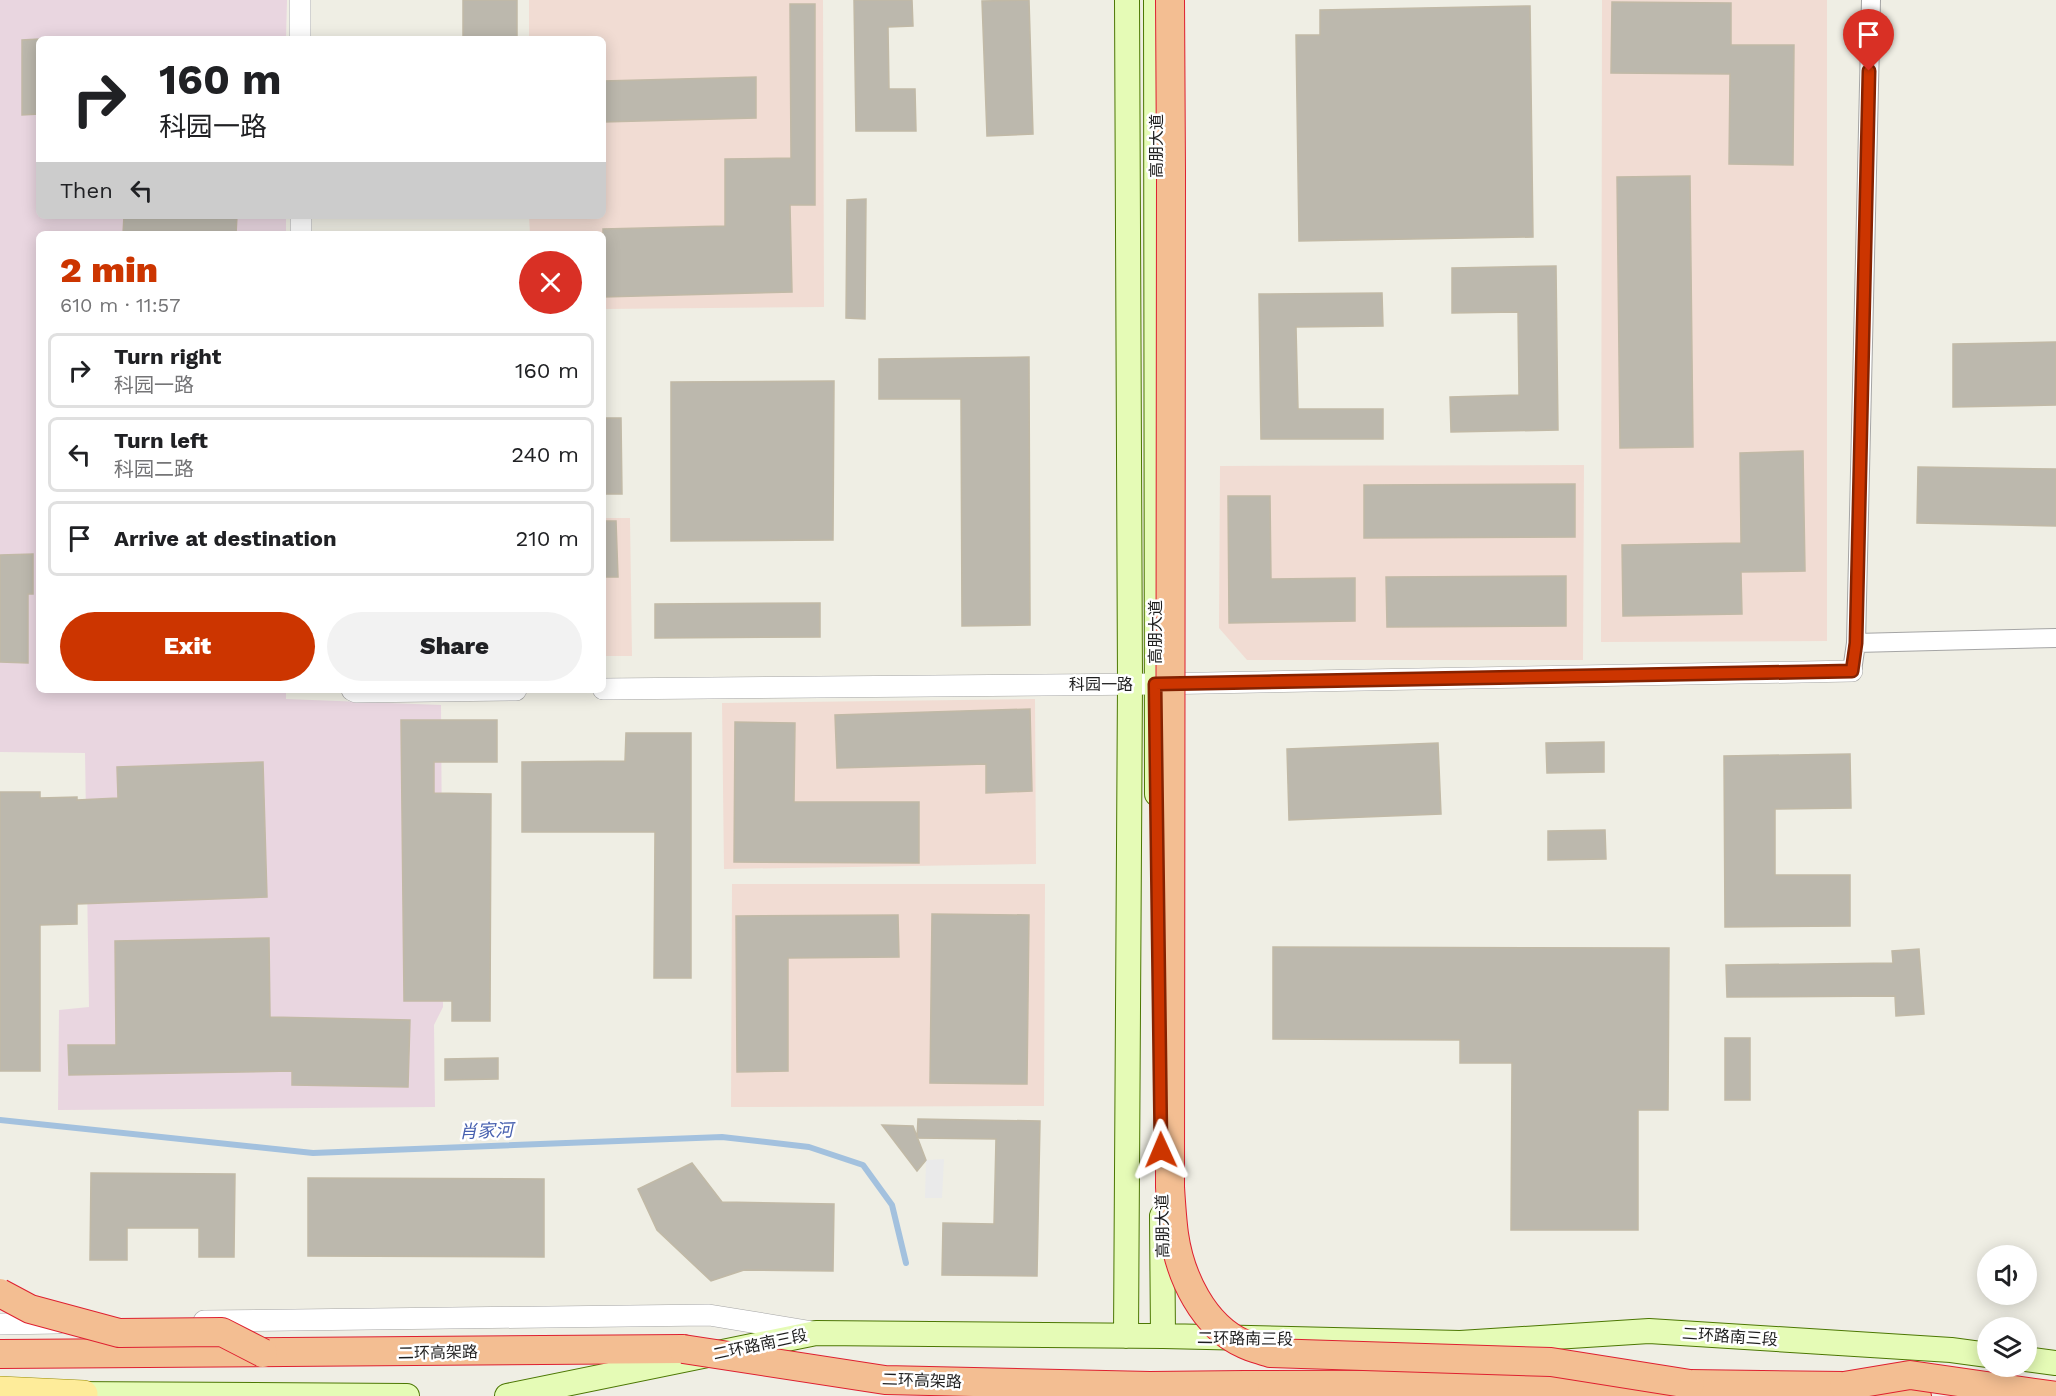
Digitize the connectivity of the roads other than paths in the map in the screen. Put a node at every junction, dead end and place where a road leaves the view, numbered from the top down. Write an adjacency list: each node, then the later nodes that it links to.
1 (300, 0): 6 (street)
2 (1127, 0): 10 (main road, 高朋大道)
3 (1156, 0): 11 (main road, 高朋大道)
4 (1170, 0): 23 (highway, bridge)
5 (1871, 0): 8 (street)
6 (300, 36)
7 (2056, 638): 8 (street)
8 (1856, 643): 9 (street)
9 (1852, 671): 11 (street, 科园一路)
10 (1130, 683): 11 (street, 科园一路); 12 (street, 科园一路); 16 (main road, 高朋大道)
11 (1155, 684): 17 (main road, 高朋大道)
12 (606, 689)
13 (0, 1293): 18 (highway, bridge)
14 (1, 1325): 15 (street)
15 (816, 1333): 16 (main road, 二环路南三段); 30 (main road, 二环路南三段)
16 (1126, 1336): 17 (main road, 二环路南三段)
17 (1163, 1336): 19 (main road, 二环路南三段)
18 (263, 1353): 20 (highway, 二环高架路); 23 (highway, 二环高架路, bridge)
19 (1977, 1353)
20 (0, 1354)
21 (2037, 1360): 22 (main road)
22 (2056, 1363)
23 (1690, 1384): 24 (highway, 二环高架路)
24 (1844, 1386): 31 (highway, 二环高架路, bridge); 32 (highway, bridge)
25 (0, 1390): 26 (main road)
26 (84, 1394): 27 (main road); 28 (main road)
27 (0, 1395)
28 (231, 1395): 29 (main road)
29 (407, 1396)
30 (507, 1396)
31 (1917, 1396)
32 (2056, 1396)

